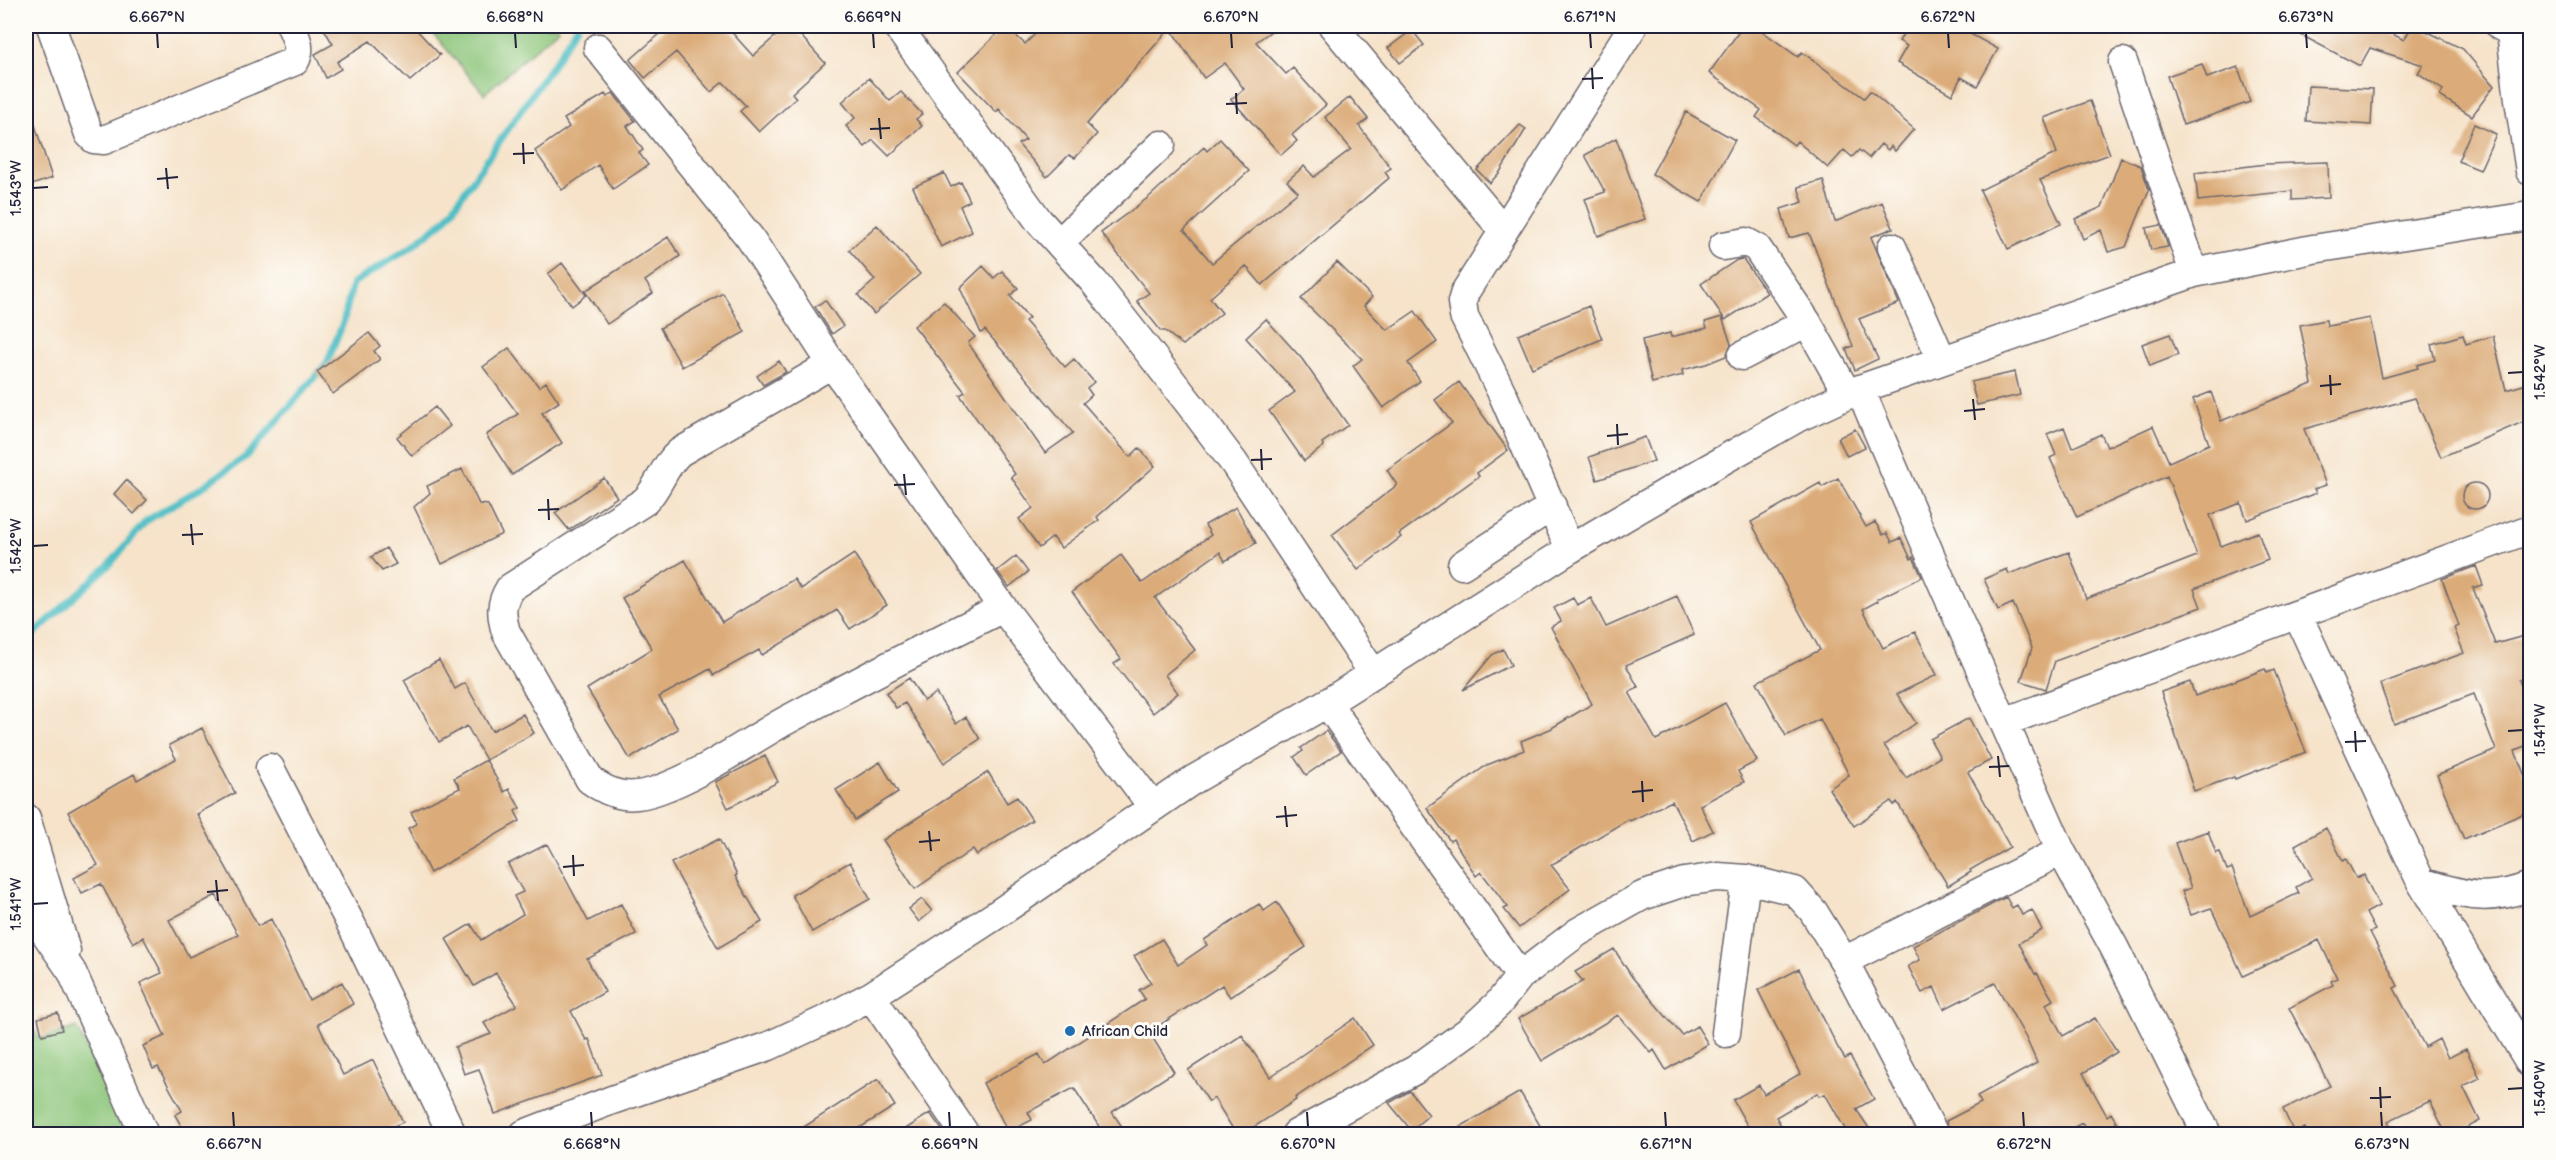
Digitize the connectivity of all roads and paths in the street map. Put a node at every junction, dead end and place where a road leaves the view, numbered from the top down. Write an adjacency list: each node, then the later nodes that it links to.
1 (51, 26): 2 (street)
2 (291, 26)
3 (1333, 26): 12 (street)
4 (1633, 26): 12 (street)
5 (908, 30): 13 (street)
6 (2514, 30): 10 (street)
7 (598, 48): 20 (street)
8 (2123, 62): 16 (street)
9 (1161, 145): 13 (street)
10 (2530, 171)
11 (2530, 216): 16 (street)
12 (1503, 230): 22 (street)
13 (1060, 242): 28 (street)
14 (1723, 246): 17 (street)
15 (1892, 247): 19 (street)
16 (2194, 273): 19 (street)
17 (1808, 322): 18 (street); 21 (street)
18 (1742, 356)
19 (1942, 360): 21 (street)
20 (832, 364): 26 (street); 26 (street)
21 (1854, 392): 24 (street); 30 (street)
22 (1552, 506): 24 (street); 25 (street)
23 (2530, 529): 27 (street)
24 (1570, 549): 28 (street)
25 (1462, 565)
26 (1004, 608): 32 (street)
27 (2298, 616): 30 (street); 36 (street)
28 (1373, 673): 29 (street)
29 (1327, 703): 32 (street); 41 (street)
30 (2004, 722): 34 (street)
31 (270, 768): 46 (street)
32 (1153, 807): 42 (street)
33 (26, 818): 40 (street)
34 (2061, 851): 39 (street); 51 (street)
35 (1746, 879): 39 (street); 41 (street); 43 (street)
36 (2421, 882): 37 (street); 44 (street)
37 (2530, 886)
38 (26, 905): 40 (street)
39 (1844, 961): 50 (street)
40 (72, 972): 45 (street)
41 (1520, 976): 49 (street)
42 (871, 996): 47 (street); 48 (street)
43 (1726, 1034)
44 (2530, 1063)
45 (144, 1134)
46 (452, 1134)
47 (524, 1134)
48 (965, 1134)
49 (1296, 1134)
50 (1934, 1134)
51 (2207, 1134)

